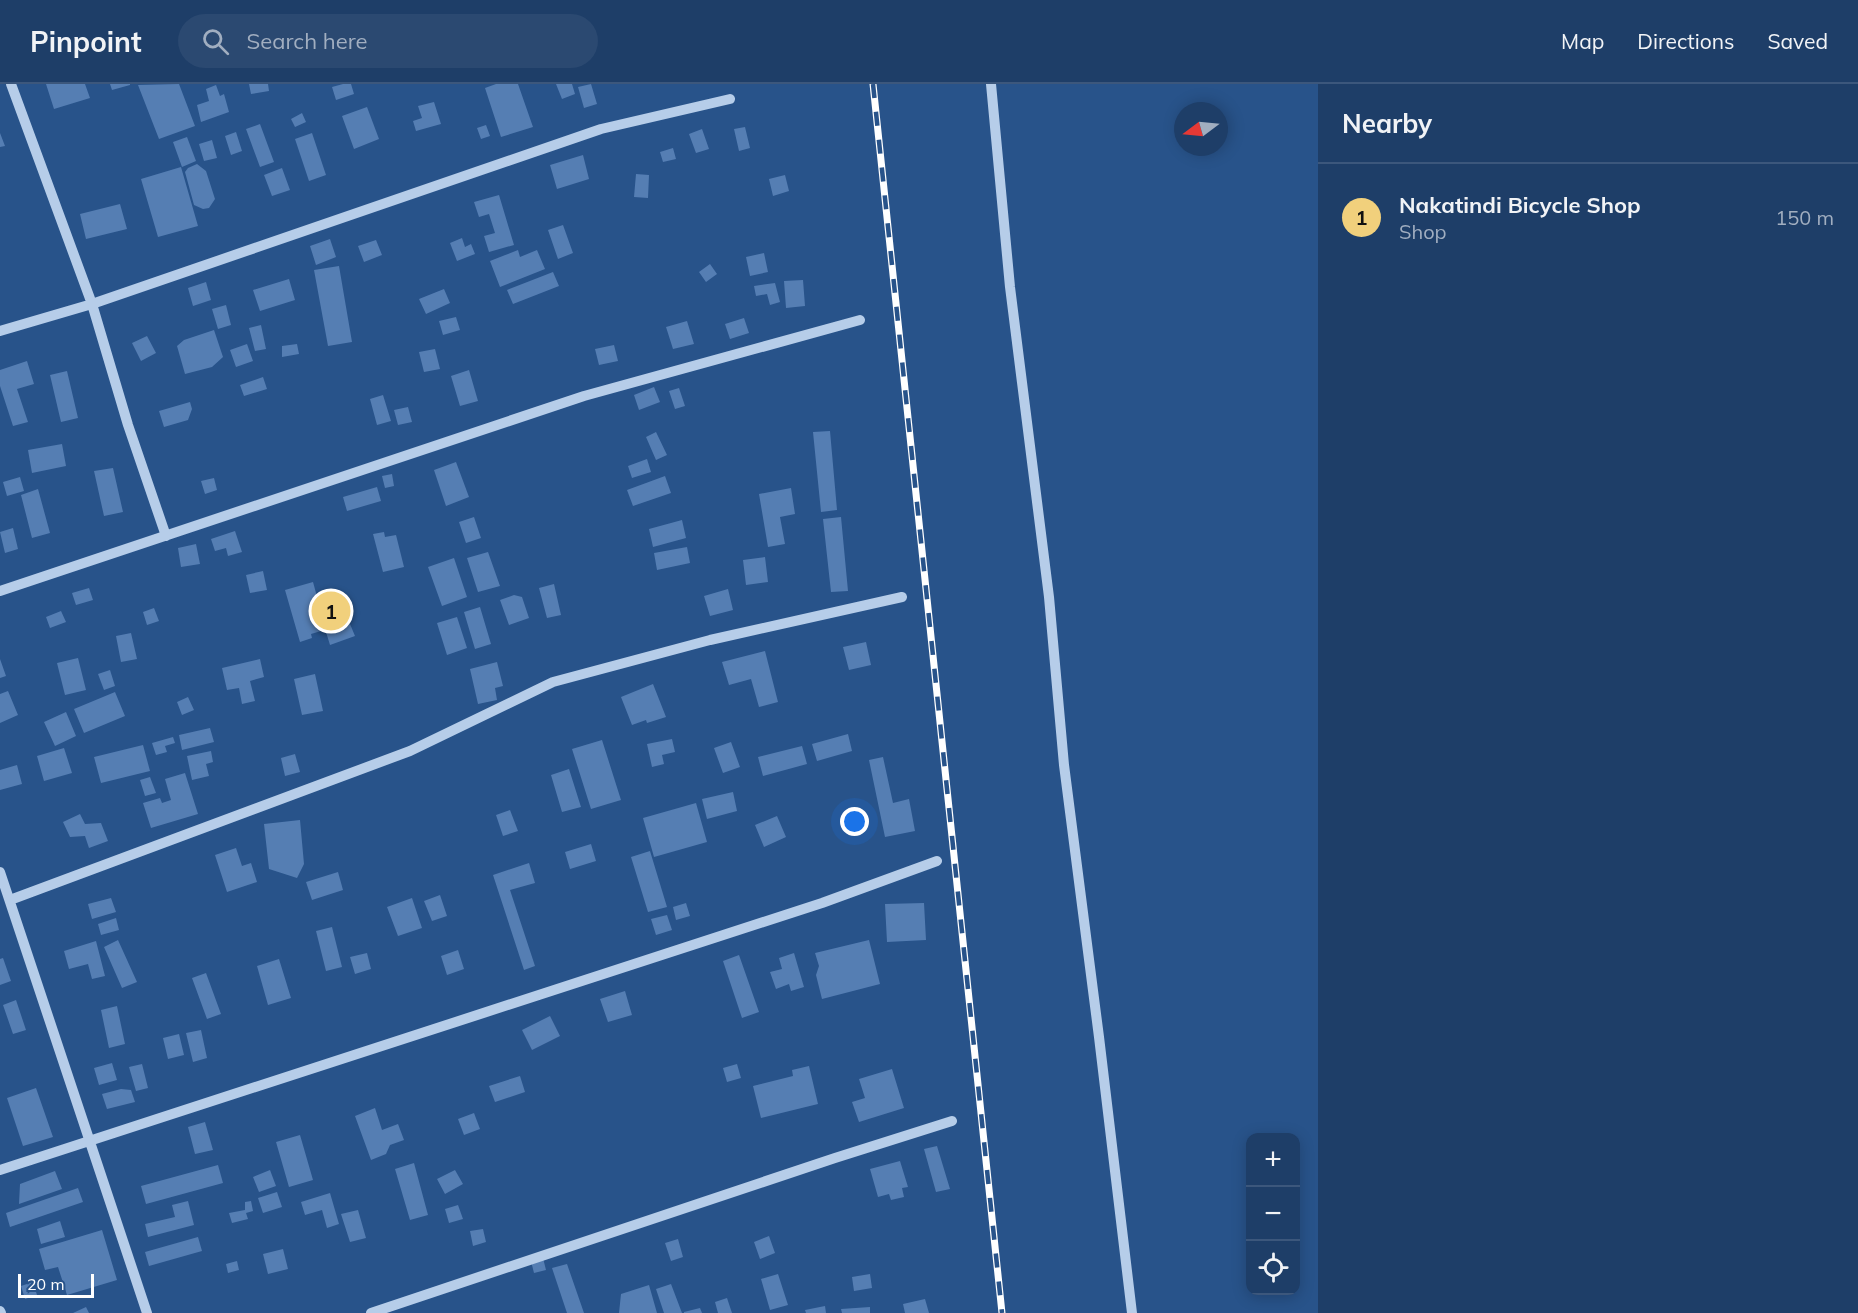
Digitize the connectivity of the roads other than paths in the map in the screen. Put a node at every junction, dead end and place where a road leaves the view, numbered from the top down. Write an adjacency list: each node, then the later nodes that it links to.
1 (11, 84): 4 (street)
2 (991, 84): 18 (street)
3 (730, 99): 4 (street)
4 (92, 303): 6 (street); 7 (street)
5 (860, 320): 7 (street)
6 (0, 331)
7 (166, 536): 8 (street)
8 (0, 591)
9 (902, 597): 12 (street)
10 (937, 861): 14 (street)
11 (0, 872): 12 (street)
12 (10, 900): 14 (street)
13 (952, 1121): 17 (street)
14 (90, 1140): 15 (street); 16 (street)
15 (0, 1170)
16 (147, 1313)
17 (371, 1313)
18 (1132, 1313)

